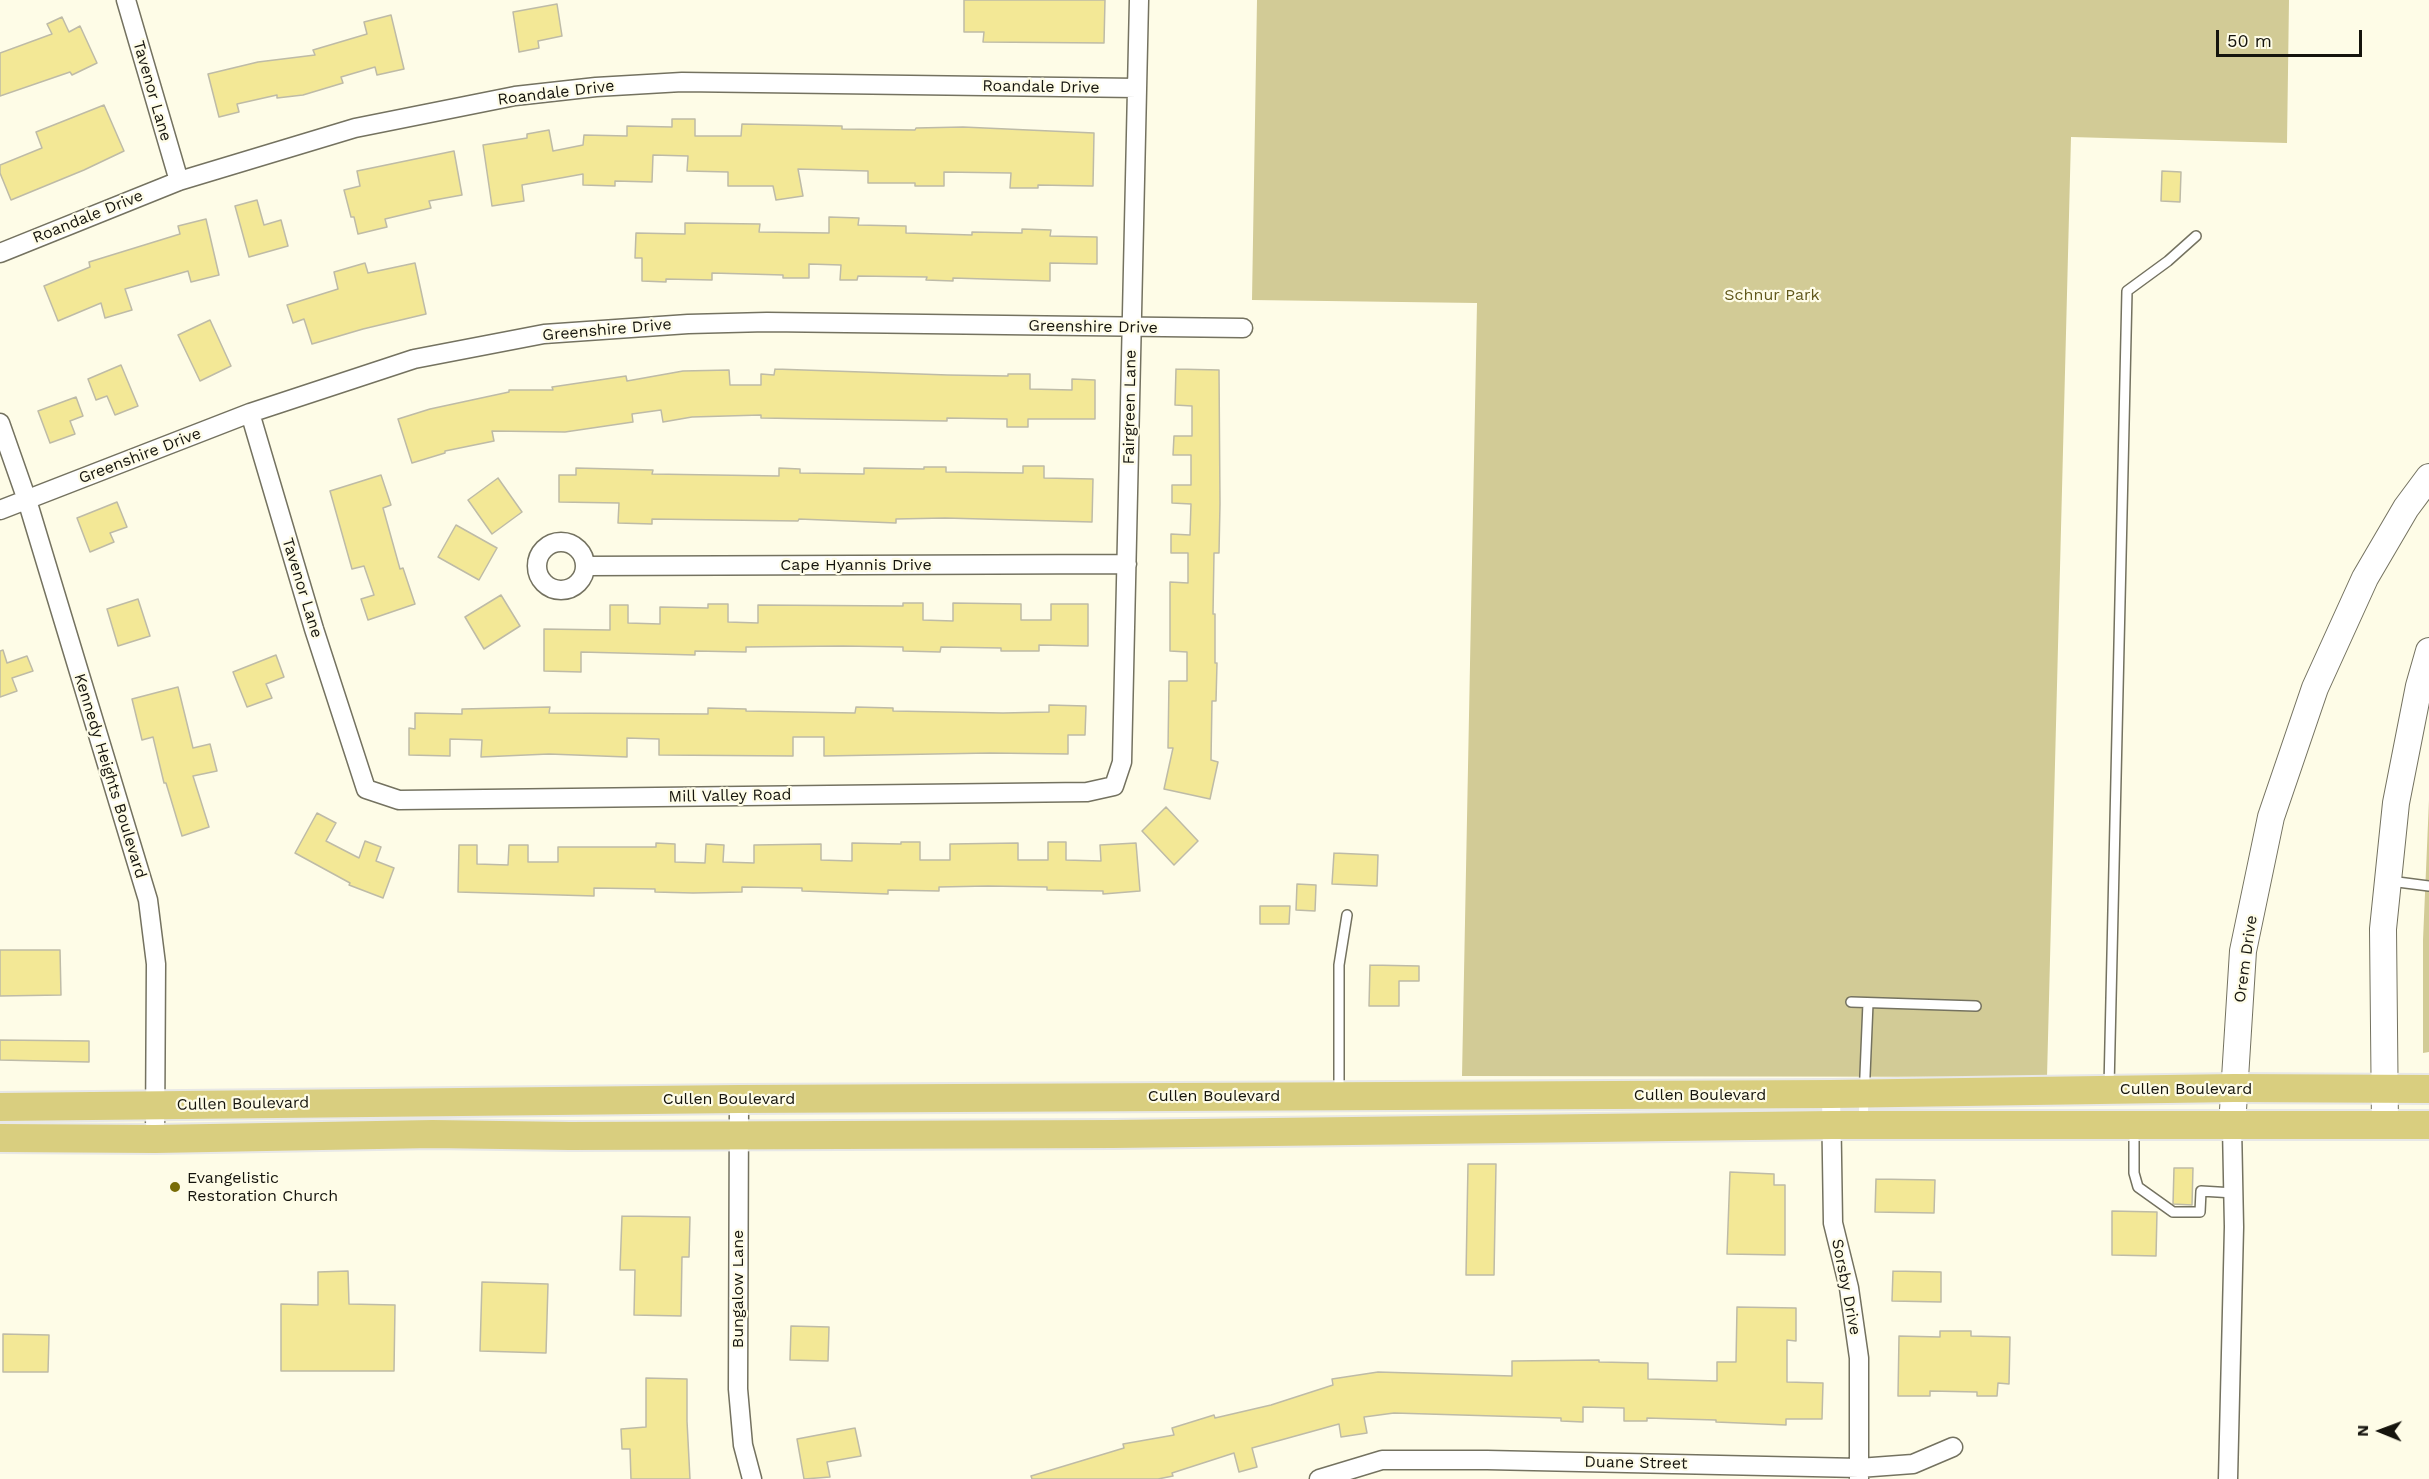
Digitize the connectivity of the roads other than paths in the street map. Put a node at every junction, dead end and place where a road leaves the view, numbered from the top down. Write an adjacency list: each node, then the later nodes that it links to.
1 (126, 0): 4 (street, Tavenor Lane)
2 (1139, 0): 3 (street, Fairgreen Lane)
3 (1137, 88): 4 (street, Roandale Drive); 7 (street, Fairgreen Lane)
4 (178, 181): 6 (street, Roandale Drive)
5 (2196, 236): 26 (lane)
6 (0, 253)
7 (1132, 328): 8 (street, Greenshire Drive); 9 (street, Greenshire Drive); 14 (street, Fairgreen Lane)
8 (1243, 328)
9 (250, 413): 12 (street, Greenshire Drive); 17 (street, Tavenor Lane)
10 (0, 423): 12 (street, Kennedy Heights Boulevard)
11 (2429, 477): 25 (main road, Orem Drive)
12 (27, 500): 13 (street, Greenshire Drive); 36 (street, Kennedy Heights Boulevard)
13 (0, 510)
14 (1127, 564): 15 (street, Cape Hyannis Drive); 18 (street, Fairgreen Lane)
15 (585, 566)
16 (2429, 651): 19 (main road)
17 (357, 762): 18 (street, Mill Valley Road)
18 (1118, 776)
19 (2388, 881): 20 (lane); 27 (main road)
20 (2429, 886)
21 (1347, 915): 33 (lane)
22 (1851, 1002): 23 (lane)
23 (1868, 1003): 24 (lane); 30 (lane)
24 (1976, 1006)
25 (2234, 1088): 26 (main road, Cullen Boulevard); 27 (main road, Cullen Boulevard); 42 (main road, Orem Drive)
26 (2109, 1089): 30 (main road, Cullen Boulevard)
27 (2386, 1089): 28 (main road, Cullen Boulevard); 43 (main road)
28 (2429, 1089)
29 (1831, 1094): 30 (main road, Cullen Boulevard); 31 (main road, Cullen Boulevard); 38 (street, Sorsby Drive)
30 (1863, 1094): 40 (lane)
31 (1484, 1095): 33 (main road, Cullen Boulevard); 44 (main road)
32 (1114, 1096): 33 (main road, Cullen Boulevard); 34 (main road, Cullen Boulevard); 46 (main road)
33 (1339, 1096)
34 (739, 1099): 35 (main road, Cullen Boulevard); 47 (street, Bungalow Lane)
35 (433, 1102): 36 (main road, Cullen Boulevard); 45 (main road)
36 (155, 1105): 37 (main road, Cullen Boulevard); 49 (street, Kennedy Heights Boulevard)
37 (0, 1107)
38 (1832, 1125): 40 (main road, Cullen Boulevard); 44 (main road, Cullen Boulevard); 52 (street, Sorsby Drive)
39 (2429, 1125): 43 (main road, Cullen Boulevard)
40 (1863, 1126): 41 (main road, Cullen Boulevard)
41 (2134, 1126): 42 (main road, Cullen Boulevard); 50 (lane)
42 (2232, 1126): 43 (main road, Cullen Boulevard); 50 (street, Orem Drive)
43 (2385, 1126)
44 (1484, 1129): 46 (main road, Cullen Boulevard)
45 (433, 1134): 47 (main road, Cullen Boulevard); 49 (main road, Cullen Boulevard)
46 (1113, 1134): 47 (main road, Cullen Boulevard)
47 (739, 1135): 53 (street, Bungalow Lane)
48 (0, 1138): 49 (main road, Cullen Boulevard)
49 (155, 1139)
50 (2234, 1193): 55 (street, Orem Drive)
51 (1953, 1447): 52 (street, Duane Street)
52 (1859, 1473): 54 (street, Duane Street)
53 (752, 1479)
54 (1319, 1479)
55 (2228, 1479)

